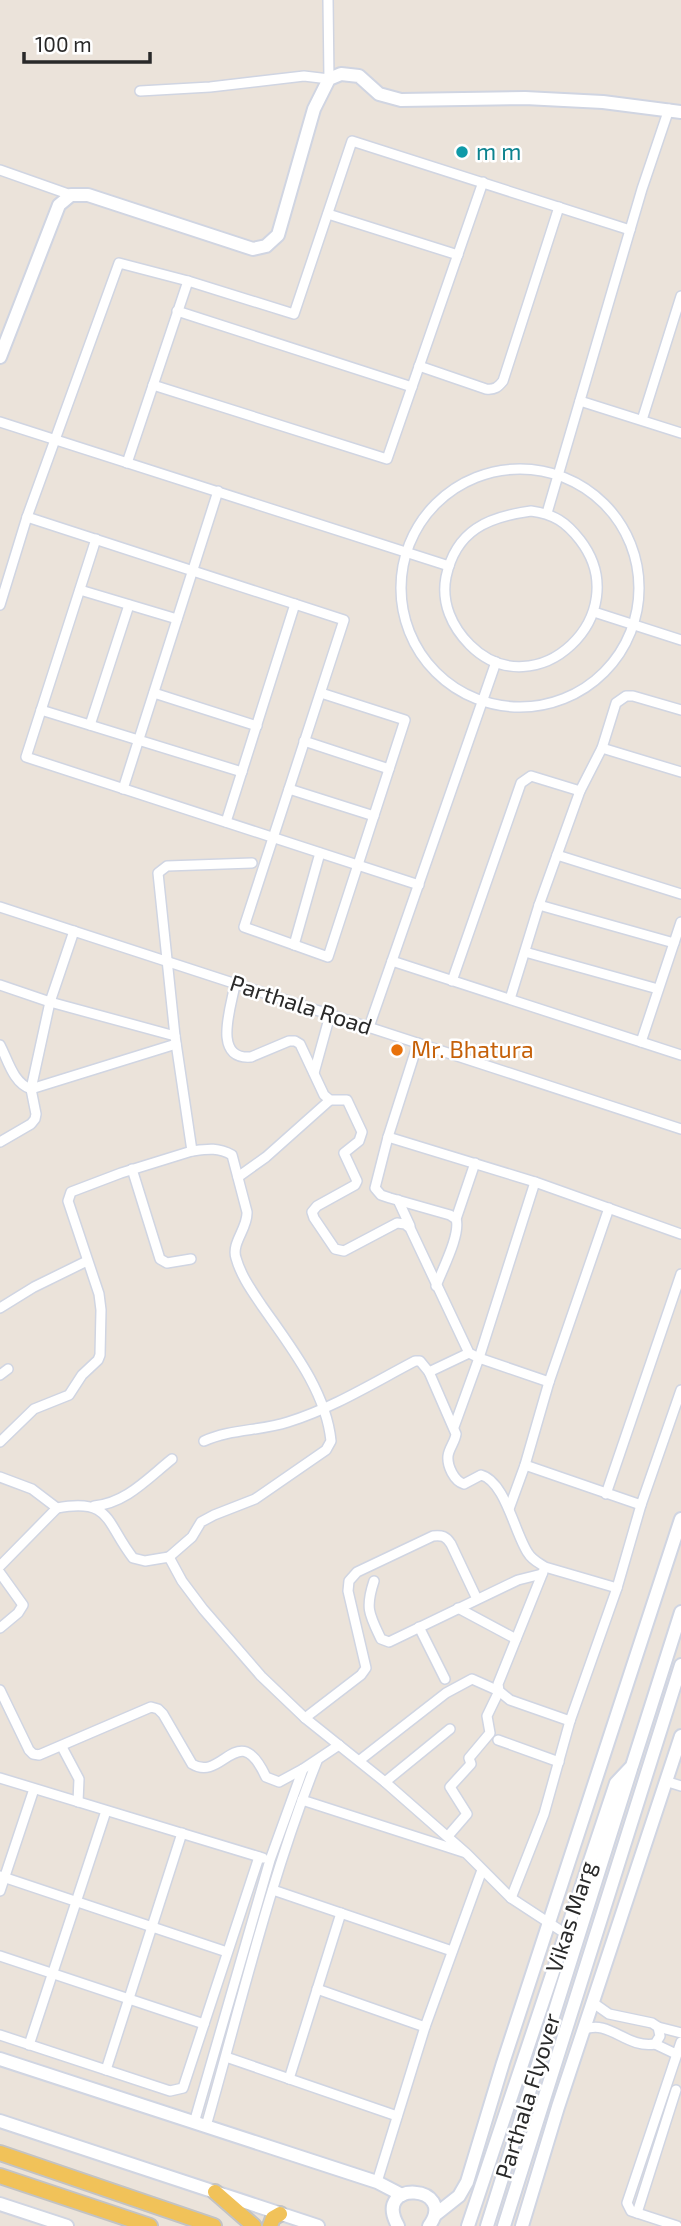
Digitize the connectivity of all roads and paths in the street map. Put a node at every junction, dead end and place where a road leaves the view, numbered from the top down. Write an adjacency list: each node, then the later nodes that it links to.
1 (328, 0): 2 (street)
2 (328, 79): 3 (street); 4 (street); 7 (street)
3 (140, 91)
4 (675, 110): 10 (street)
5 (0, 170): 7 (street)
6 (484, 183): 8 (street); 9 (street); 11 (street)
7 (71, 195): 15 (street)
8 (559, 207): 10 (street); 16 (street)
9 (328, 215): 11 (street); 12 (street)
10 (630, 230): 19 (street)
11 (458, 255): 16 (street)
12 (188, 281): 14 (street); 23 (street)
13 (681, 296): 20 (street)
14 (177, 311): 17 (street); 18 (street)
15 (0, 358)
16 (419, 366): 18 (street)
17 (153, 386): 18 (street); 24 (street)
18 (412, 387)
19 (580, 401): 20 (street); 25 (street)
20 (642, 420): 22 (street)
21 (0, 422): 23 (street)
22 (681, 433)
23 (56, 440): 24 (street); 28 (street)
24 (127, 463): 26 (street)
25 (559, 473): 27 (street); 30 (street); 39 (street)
26 (218, 491): 30 (street); 32 (street)
27 (547, 513): 31 (street); 37 (street)
28 (27, 516): 29 (street); 36 (street)
29 (96, 539): 32 (street); 33 (street)
30 (406, 552): 31 (street); 44 (street)
31 (449, 565): 41 (street)
32 (193, 571): 34 (street); 38 (street)
33 (80, 590): 35 (street); 45 (street)
34 (296, 604): 43 (street); 48 (street)
35 (129, 605): 38 (street); 47 (street)
36 (0, 606)
37 (594, 612): 39 (street); 41 (street)
38 (177, 620): 42 (street)
39 (634, 625): 40 (street); 44 (street)
40 (681, 640)
41 (496, 662): 44 (street)
42 (154, 693): 48 (street); 49 (street)
43 (321, 693): 50 (street); 52 (street)
44 (482, 703): 65 (street)
45 (41, 710): 47 (street); 55 (street)
46 (681, 710): 51 (street)
47 (90, 725): 49 (street)
48 (257, 726): 53 (street)
49 (139, 740): 53 (street); 55 (street)
50 (304, 741): 52 (street); 56 (street)
51 (602, 748): 54 (street); 57 (street)
52 (389, 769): 58 (street)
53 (242, 772): 59 (street)
54 (681, 772)
55 (123, 789): 59 (street)
56 (289, 789): 58 (street); 60 (street)
57 (580, 791): 62 (street); 76 (street)
58 (374, 816): 64 (street)
59 (226, 822): 60 (street)
60 (273, 837): 61 (street); 72 (street)
61 (320, 852): 64 (street); 72 (street)
62 (557, 855): 66 (street); 67 (street)
63 (252, 863): 75 (street)
64 (358, 865): 65 (street); 72 (street)
65 (418, 884): 74 (street)
66 (681, 894)
67 (540, 905): 71 (street); 73 (street)
68 (0, 907): 70 (street, Parthala Road)
69 (681, 922): 71 (street)
70 (74, 931): 75 (street, Parthala Road); 81 (street)
71 (674, 943): 79 (street)
72 (294, 945)
73 (525, 952): 79 (street); 80 (street)
74 (392, 961): 76 (street); 83 (street)
75 (168, 962): 77 (street, Parthala Road); 84 (street)
76 (453, 981): 80 (street)
77 (235, 984): 82 (street, Parthala Road); 89 (street)
78 (0, 985): 81 (street)
79 (659, 989): 85 (street)
80 (510, 999): 85 (street)
81 (50, 1002): 84 (street); 90 (street)
82 (330, 1014): 83 (street, Parthala Road); 89 (street)
83 (369, 1027): 86 (street, Parthala Road)
84 (175, 1040): 90 (street); 95 (street)
85 (641, 1042): 88 (street)
86 (418, 1043): 92 (street, Parthala Road); 93 (street)
87 (0, 1045): 90 (street)
88 (681, 1055)
89 (314, 1073): 91 (street)
90 (30, 1089): 94 (street)
91 (330, 1100): 98 (street); 99 (street)
92 (681, 1129)
93 (388, 1137): 96 (street); 101 (street)
94 (0, 1142)
95 (192, 1151): 97 (street); 98 (street)
96 (475, 1163): 100 (street); 104 (street)
97 (132, 1169): 107 (street); 108 (street)
98 (238, 1177): 117 (street)
99 (357, 1181): 101 (street); 105 (street)
100 (535, 1182): 103 (street); 113 (street)
101 (375, 1187): 102 (street)
102 (398, 1200): 104 (street); 105 (street)
103 (609, 1208): 106 (street); 115 (street)
104 (456, 1219): 110 (street)
105 (410, 1228): 110 (street)
106 (681, 1234)
107 (191, 1259)
108 (87, 1261): 111 (street); 120 (street)
109 (681, 1273): 124 (street)
110 (436, 1286): 112 (street)
111 (0, 1308)
112 (469, 1353): 113 (street); 114 (street)
113 (479, 1358): 115 (street); 118 (street)
114 (429, 1372): 117 (street); 118 (street)
115 (549, 1382): 122 (street)
116 (681, 1390): 125 (street)
117 (323, 1409): 119 (street); 130 (street)
118 (454, 1427): 128 (street)
119 (204, 1441)
120 (0, 1442)
121 (172, 1459): 126 (street)
122 (525, 1465): 124 (street); 128 (street)
123 (0, 1477): 127 (street)
124 (606, 1494): 125 (street)
125 (641, 1505): 135 (street)
126 (92, 1507): 127 (street); 130 (street)
127 (57, 1508): 131 (street)
128 (509, 1509): 132 (street)
129 (681, 1519): 181 (street)
130 (169, 1557): 146 (street)
131 (0, 1566)
132 (543, 1570): 135 (street); 136 (street); 141 (street)
133 (0, 1573): 140 (street)
134 (374, 1581): 139 (street)
135 (617, 1588): 147 (street)
136 (477, 1599): 137 (street); 146 (street)
137 (458, 1608): 139 (street); 141 (street)
138 (681, 1612): 156 (street, Vikas Marg)
139 (419, 1627): 143 (street)
140 (0, 1628)
141 (516, 1639): 145 (street)
142 (681, 1665): 158 (street)
143 (445, 1679)
144 (0, 1690): 152 (street)
145 (499, 1691): 147 (street); 154 (street); 169 (street)
146 (304, 1718): 151 (street)
147 (570, 1721): 155 (street)
148 (450, 1729): 161 (street)
149 (681, 1736): 160 (street)
150 (498, 1740): 155 (street)
151 (339, 1745): 153 (street); 154 (street)
152 (62, 1747): 157 (street); 165 (street)
153 (318, 1759): 157 (street); 164 (street)
154 (360, 1760): 161 (street)
155 (559, 1762): 178 (street)
156 (632, 1766): 183 (street, Vikas Marg); 232 (street, Parthala Flyover)
157 (303, 1769): 172 (street)
158 (645, 1772): 166 (street); 233 (street, Parthala Flyover)
159 (0, 1778): 163 (street)
160 (665, 1781): 162 (street); 166 (street)
161 (385, 1782): 169 (street)
162 (681, 1786)
163 (34, 1789): 165 (street); 175 (street)
164 (302, 1800): 170 (street); 173 (street)
165 (78, 1802): 167 (street)
166 (656, 1810): 190 (street)
167 (106, 1811): 168 (street); 179 (street)
168 (182, 1833): 171 (street); 182 (street)
169 (448, 1836): 170 (street)
170 (467, 1853): 174 (street)
171 (259, 1857): 172 (street); 185 (street)
172 (270, 1860): 173 (street); 213 (street)
173 (282, 1863): 176 (street)
174 (482, 1870): 178 (street); 184 (street)
175 (2, 1877): 177 (street); 179 (street)
176 (273, 1890): 180 (street); 201 (street)
177 (0, 1891)
178 (511, 1898): 181 (street)
179 (76, 1902): 182 (street); 187 (street)
180 (341, 1913): 184 (street); 188 (street)
181 (548, 1924): 183 (street); 203 (street)
182 (152, 1927): 185 (street); 189 (street)
183 (566, 1934): 208 (street, Vikas Marg)
184 (452, 1951): 192 (street)
185 (227, 1952): 191 (street)
186 (0, 1956): 187 (street)
187 (52, 1974): 189 (street); 199 (street)
188 (317, 1989): 192 (street); 205 (street)
189 (129, 1999): 191 (street); 204 (street)
190 (598, 2008): 193 (street); 193 (street); 194 (street)
191 (204, 2024): 204 (street)
192 (425, 2027): 211 (street)
193 (593, 2027): 198 (street); 223 (street)
194 (658, 2027): 195 (street); 198 (street)
195 (681, 2033)
196 (0, 2035): 199 (street)
197 (681, 2042): 200 (street)
198 (655, 2044): 200 (street)
199 (29, 2045): 204 (street)
200 (677, 2054): 206 (street)
201 (226, 2057): 205 (street); 213 (street)
202 (0, 2059): 213 (street)
203 (503, 2063): 208 (street); 209 (street)
204 (106, 2070)
205 (289, 2079): 211 (street)
206 (666, 2087): 207 (street); 220 (street)
207 (679, 2091): 220 (street)
208 (512, 2092): 210 (street, Vikas Marg)
209 (490, 2106): 210 (street); 222 (street)
210 (506, 2112): 231 (street, Vikas Marg)
211 (397, 2116): 216 (street)
212 (0, 2121): 217 (street)
213 (200, 2125): 216 (street)
214 (0, 2153): 226 (main road)
215 (0, 2176): 225 (main road)
216 (377, 2182): 218 (street)
217 (215, 2192): 221 (street); 227 (main road)
218 (402, 2195): 222 (street); 230 (street)
219 (0, 2204): 224 (street)
220 (637, 2213): 234 (street)
221 (280, 2214): 228 (main road); 229 (street)
222 (432, 2221)
223 (523, 2225)
224 (67, 2226)
225 (150, 2226)
226 (214, 2226)
227 (254, 2226)
228 (270, 2226)
229 (318, 2226)
230 (398, 2226)
231 (468, 2226)
232 (487, 2226)
233 (504, 2226)
234 (677, 2226)

